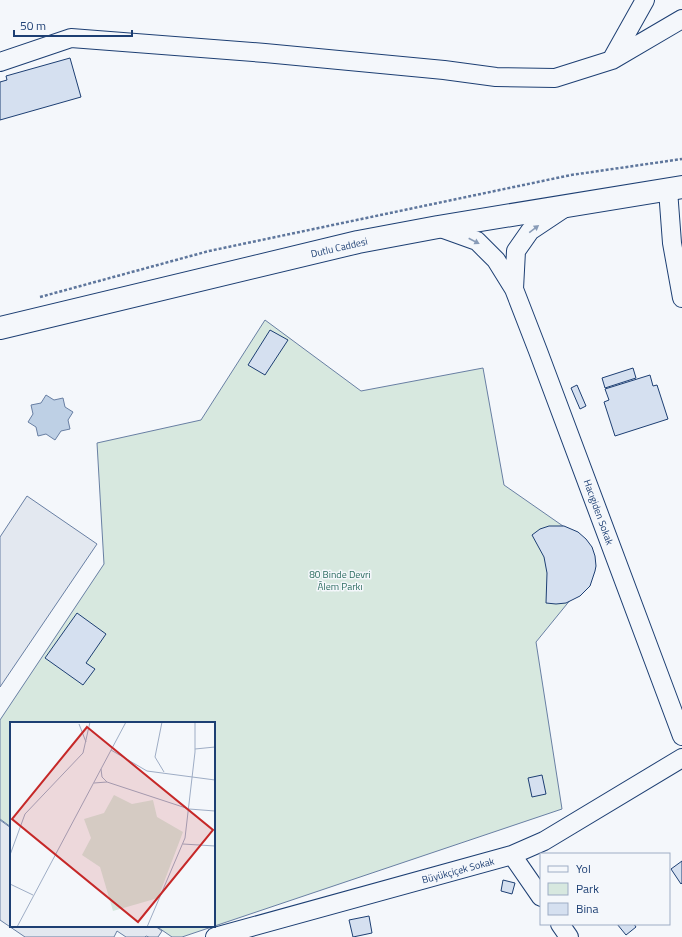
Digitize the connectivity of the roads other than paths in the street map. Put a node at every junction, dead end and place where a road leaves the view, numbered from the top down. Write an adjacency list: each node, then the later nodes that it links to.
1 (645, 0): 3 (street)
2 (682, 19): 3 (street)
3 (612, 60): 4 (street)
4 (0, 62)
5 (677, 185): 6 (main road, Dutlu Caddesi); 9 (street); 10 (main road, Dutlu Caddesi)
6 (567, 206): 7 (main road, Dutlu Caddesi); 8 (street, Hacıgiden Sokak, one-way to 6)
7 (438, 227): 8 (street, Hacıgiden Sokak, one-way to 8); 11 (main road, Dutlu Caddesi)
8 (514, 289): 12 (street, Hacıgiden Sokak)
9 (682, 298)
10 (0, 319)
11 (0, 328)
12 (682, 736)
13 (682, 758): 14 (street, Büyükçiçek Sokak)
14 (512, 855): 15 (street); 17 (street, Büyükçiçek Sokak)
15 (540, 896)
16 (561, 925): 18 (street)
17 (215, 937)
18 (570, 937)

